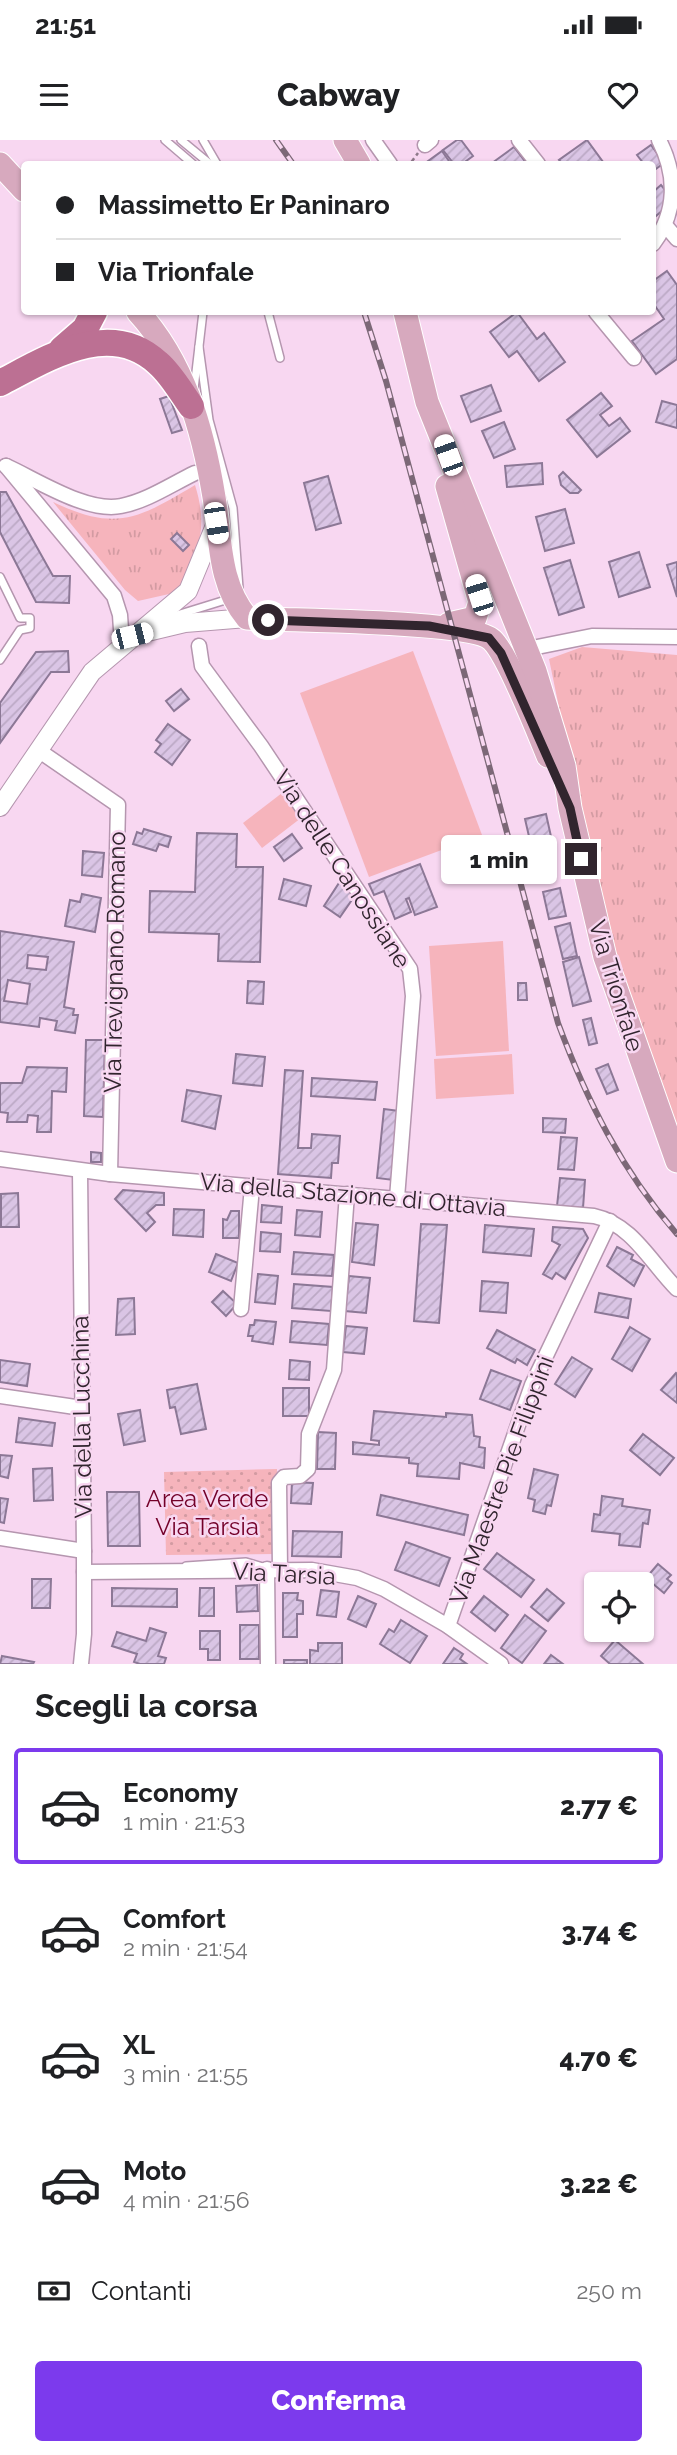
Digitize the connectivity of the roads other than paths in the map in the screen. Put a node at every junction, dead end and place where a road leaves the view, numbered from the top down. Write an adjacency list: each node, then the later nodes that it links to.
1 (165, 140): 8 (lane)
2 (181, 140): 9 (lane)
3 (203, 140): 10 (lane)
4 (345, 140): 11 (main road)
5 (373, 140): 12 (street)
6 (519, 140): 13 (street)
7 (659, 140): 15 (street)
8 (190, 161)
9 (206, 161)
10 (215, 161)
11 (357, 161)
12 (384, 161)
13 (536, 161)
14 (0, 164): 16 (main road)
15 (674, 166): 17 (street)
16 (21, 187)
17 (674, 208): 18 (street)
18 (665, 225): 19 (street); 20 (street)
19 (656, 239)
20 (677, 239)
21 (92, 315): 28 (highway)
22 (140, 315): 33 (main road)
23 (203, 315): 27 (lane)
24 (269, 315): 29 (lane)
25 (406, 315): 32 (main road, Via Trionfale)
26 (598, 315): 30 (street)
27 (199, 347): 34 (lane); 39 (lane)
28 (52, 356): 31 (highway); 33 (highway)
29 (280, 358)
30 (634, 358)
31 (0, 383)
32 (427, 402): 41 (main road, Via Trionfale); 45 (main road, Via Trionfale)
33 (191, 406): 34 (main road)
34 (198, 432): 37 (main road)
35 (3, 465): 36 (street); 43 (street)
36 (195, 473)
37 (216, 523): 39 (main road); 43 (street)
38 (0, 577): 46 (lane)
39 (233, 598): 40 (main road); 43 (lane)
40 (247, 618): 41 (main road); 43 (street)
41 (429, 626): 49 (main road, Via Trionfale)
42 (677, 637): 45 (street)
43 (127, 640): 47 (street)
44 (199, 646): 56 (street, Via delle Canossiane)
45 (527, 649): 49 (main road, Via Trionfale)
46 (0, 660)
47 (38, 750): 48 (street); 53 (street, Via Trevignano Romano)
48 (0, 807)
49 (570, 808): 51 (main road, Via Trionfale)
50 (0, 1158): 52 (street, Via della Stazione di Ottavia)
51 (677, 1161)
52 (80, 1171): 53 (street, Via della Stazione di Ottavia); 61 (street, Via della Lucchina)
53 (110, 1174): 54 (street, Via della Stazione di Ottavia)
54 (253, 1187): 55 (street, Via della Stazione di Ottavia); 59 (street)
55 (347, 1194): 56 (street, Via della Stazione di Ottavia); 64 (street)
56 (397, 1198): 57 (street, Via della Stazione di Ottavia)
57 (610, 1221): 58 (street, Via della Stazione di Ottavia); 66 (street, Via Maestre Pie Filippini)
58 (677, 1289)
59 (241, 1308)
60 (0, 1395): 61 (street)
61 (82, 1408): 63 (street, Via della Lucchina)
62 (0, 1538): 63 (street)
63 (84, 1551): 65 (street, Via della Lucchina)
64 (273, 1569): 65 (street, Via Tarsia); 66 (street, Via Tarsia); 68 (street)
65 (84, 1572): 67 (street, Via della Lucchina)
66 (448, 1626): 69 (street, Via Tarsia)
67 (81, 1664)
68 (268, 1664)
69 (501, 1664)

